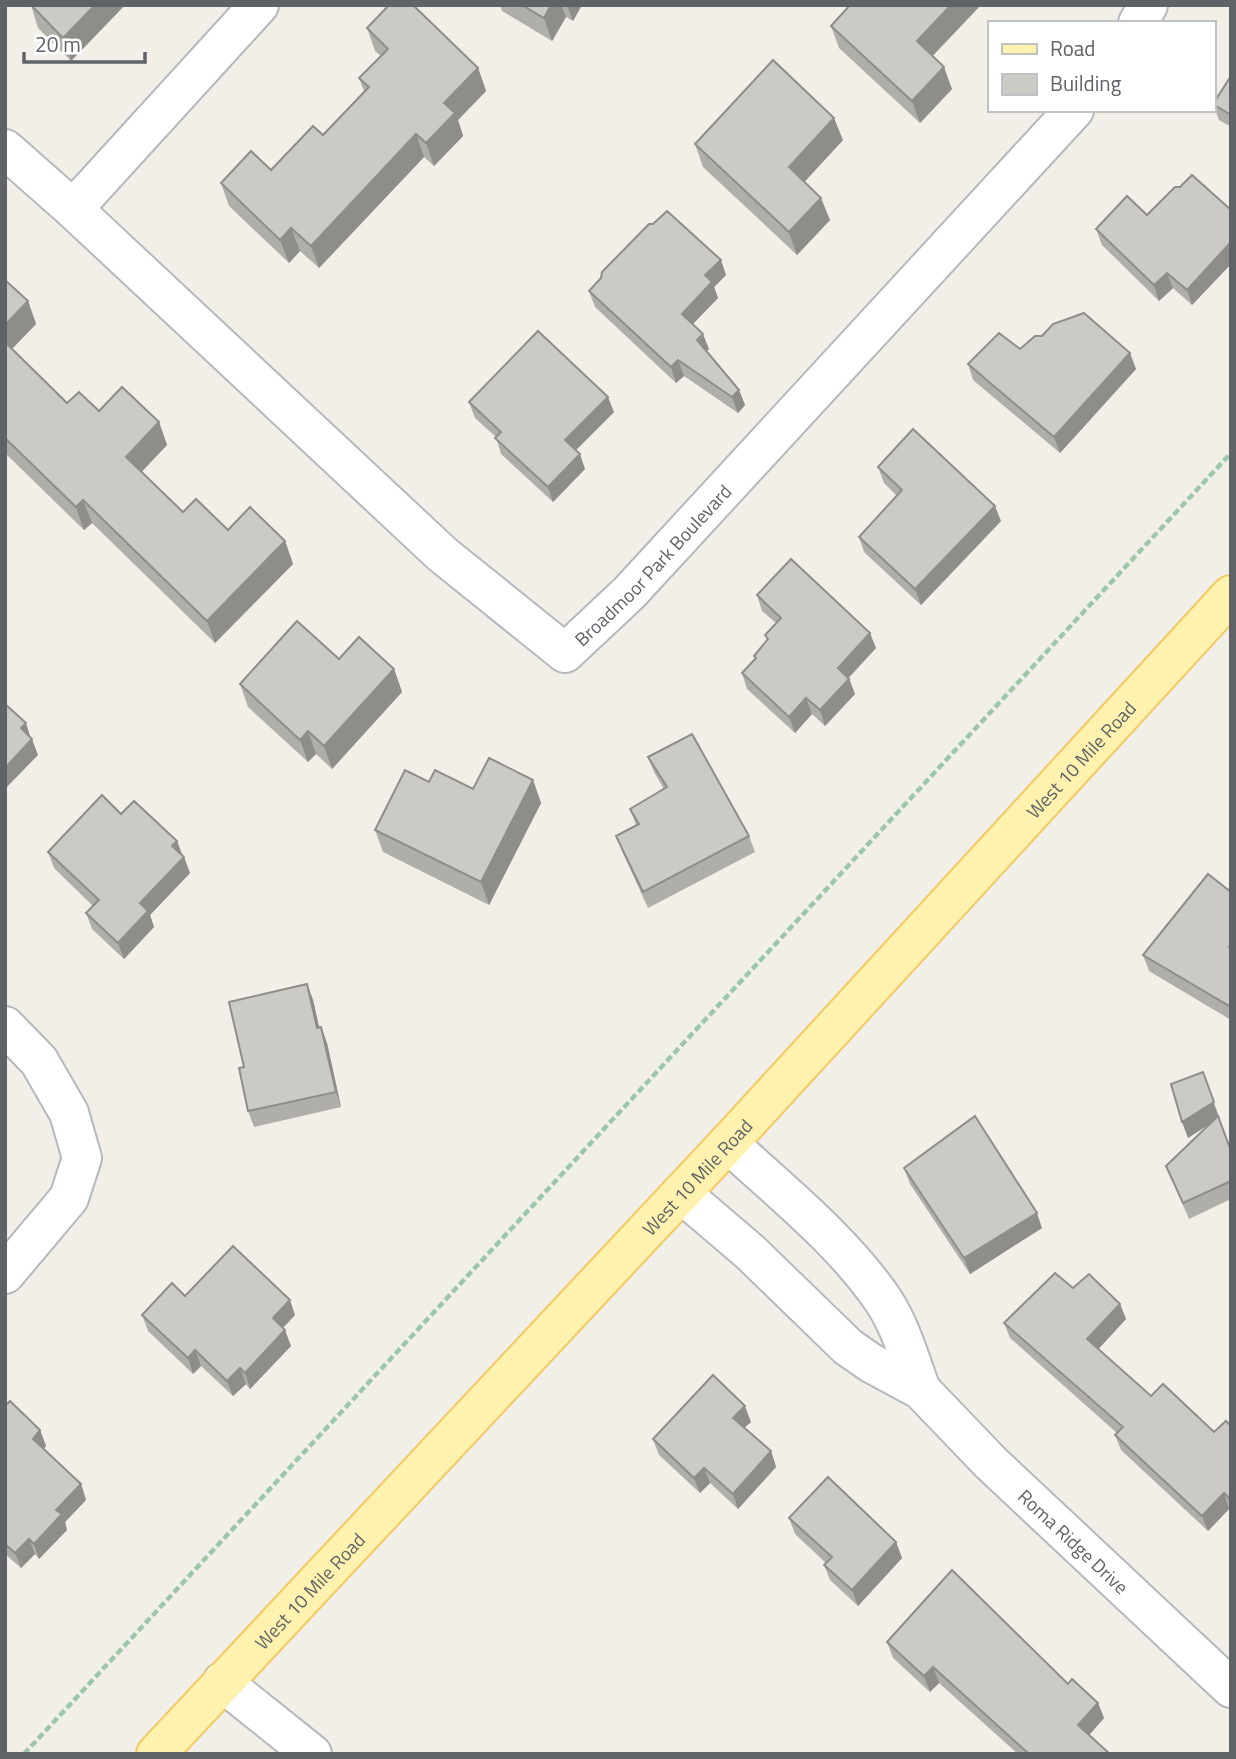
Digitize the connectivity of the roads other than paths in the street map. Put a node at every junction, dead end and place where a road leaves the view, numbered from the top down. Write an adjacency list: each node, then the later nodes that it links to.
1 (259, 5): 6 (street)
2 (1148, 5): 3 (street)
3 (1139, 21)
4 (1072, 112): 6 (street, Broadmoor Park Boulevard)
5 (5, 149): 6 (street)
6 (73, 209)
7 (1231, 595): 9 (main road, West 10 Mile Road)
8 (5, 1026): 11 (street)
9 (728, 1143): 10 (main road, West 10 Mile Road); 12 (street, Roma Ridge Drive)
10 (681, 1193): 12 (street, Roma Ridge Drive); 13 (main road, West 10 Mile Road)
11 (5, 1274)
12 (921, 1390): 14 (street, Roma Ridge Drive)
13 (222, 1682): 15 (main road, West 10 Mile Road); 16 (street)
14 (1231, 1688)
15 (156, 1754)
16 (312, 1754)

